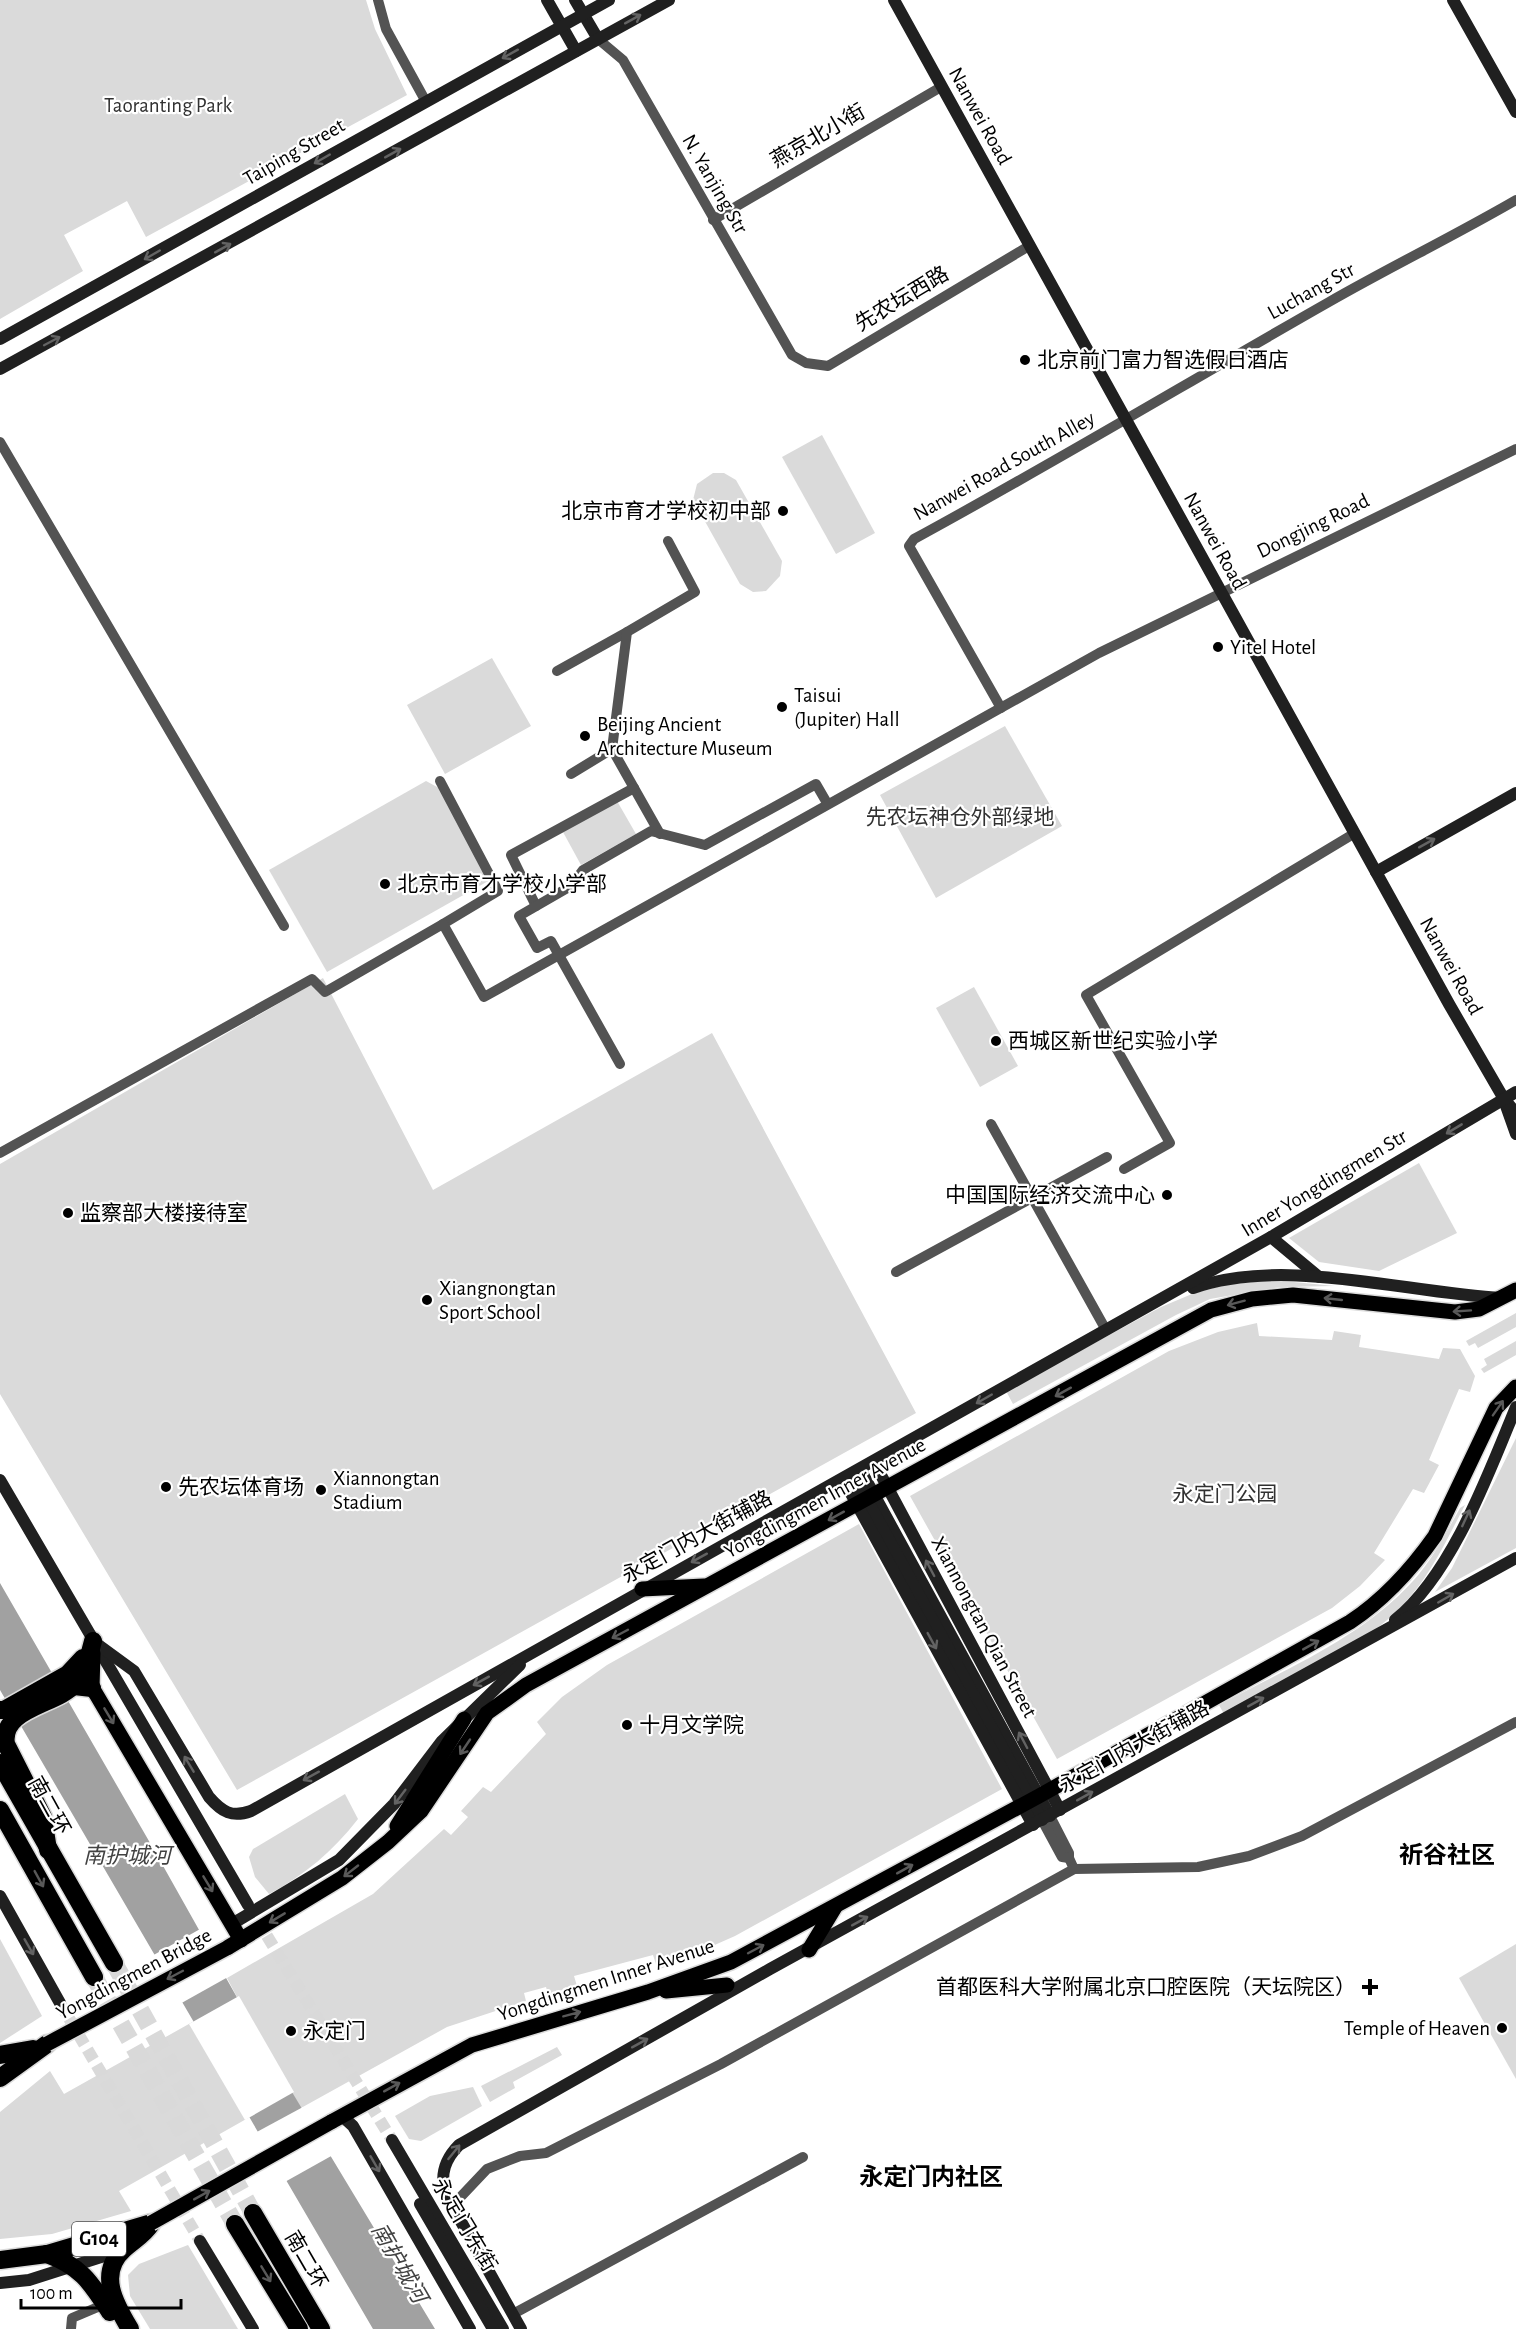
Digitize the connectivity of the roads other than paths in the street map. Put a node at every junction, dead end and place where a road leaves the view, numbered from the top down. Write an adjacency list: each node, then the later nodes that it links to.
1 (378, 0): 13 (street)
2 (547, 0): 9 (street)
3 (576, 0): 8 (street)
4 (609, 0): 8 (street, Taiping Street)
5 (669, 0): 10 (street, one-way to 5)
6 (894, 0): 12 (street, Nanwei Road)
7 (1454, 0): 14 (street)
8 (583, 14): 9 (street, Taiping Street); 10 (street)
9 (562, 26): 11 (street); 13 (street, Taiping Street, one-way to 13)
10 (598, 39): 11 (street); 16 (street, N. Yanjing Str)
11 (576, 51): 20 (street, one-way to 11)
12 (941, 87): 16 (street, 燕京北小街); 17 (street, Nanwei Road)
13 (425, 100): 18 (street, Taiping Street, one-way to 18)
14 (1516, 112)
15 (1516, 200): 21 (street, Luchang Str)
16 (713, 220): 19 (street, N. Yanjing Str)
17 (1029, 246): 19 (street, 先农坛西路); 21 (street, Nanwei Road)
18 (0, 339)
19 (792, 355)
20 (0, 369)
21 (1126, 419): 25 (street, Nanwei Road); 28 (street, Nanwei Road South Alley)
22 (0, 442): 40 (street)
23 (1516, 450): 25 (street, Dongjing Road)
24 (668, 541): 26 (street)
25 (1221, 592): 28 (street, Dongjing Road); 35 (street, Nanwei Road)
26 (627, 632): 27 (street); 29 (street)
27 (557, 671)
28 (1001, 708): 34 (street, Dongjing Road)
29 (612, 749): 30 (street); 32 (street)
30 (571, 774)
31 (440, 781): 39 (street)
32 (634, 788): 36 (street); 38 (street)
33 (1516, 793): 37 (street, one-way to 33)
34 (827, 803): 36 (street); 41 (street, Dongjing Road)
35 (1354, 833): 37 (street, Nanwei Road); 50 (street)
36 (660, 834): 38 (street)
37 (1376, 872): 44 (street, Nanwei Road)
38 (536, 906): 41 (street)
39 (443, 924): 41 (street, Dongjing Road); 48 (street)
40 (284, 926)
41 (558, 955): 42 (street)
42 (620, 1064)
43 (1516, 1092): 44 (street, Inner Yongdingmen Str)
44 (1504, 1099): 45 (street); 47 (street); 52 (street, Inner Yongdingmen Str, one-way to 52)
45 (1516, 1113)
46 (991, 1124): 51 (street)
47 (1516, 1134)
48 (0, 1154)
49 (1107, 1157): 51 (street)
50 (1124, 1169)
51 (1032, 1199): 53 (street); 58 (street)
52 (1271, 1237): 54 (street); 57 (street, Inner Yongdingmen Str)
53 (896, 1272)
54 (1319, 1277): 56 (street); 57 (street)
55 (1516, 1290): 56 (main road, Yongdingmen Inner Avenue)
56 (1502, 1298): 64 (main road, Yongdingmen Inner Avenue, one-way to 64)
57 (1163, 1299): 58 (street, 永定门内大街辅路)
58 (1106, 1330): 61 (street, 永定门内大街辅路, one-way to 61)
59 (1516, 1387): 76 (main road, Yongdingmen Inner Avenue, one-way to 59)
60 (1516, 1407): 69 (street, one-way to 60)
61 (873, 1462): 62 (street, 永定门内大街辅路); 64 (street, Xiannongtan Qian Street)
62 (852, 1474): 64 (street, Xiannongtan Qian Street); 64 (street, Xiannongtan Qian Street); 67 (street, 永定门内大街辅路, one-way to 67)
63 (0, 1480): 68 (street)
64 (871, 1496): 66 (main road, Yongdingmen Inner Avenue, one-way to 66); 76 (street, Xiannongtan Qian Street, one-way to 64); 76 (street, Xiannongtan Qian Street, one-way to 76)
65 (1516, 1558): 69 (street, 永定门内大街辅路, one-way to 65)
66 (710, 1586): 67 (main road); 80 (main road, Yongdingmen Inner Avenue, one-way to 80)
67 (642, 1589): 70 (street, 永定门内大街辅路)
68 (93, 1641): 70 (street, one-way to 68); 71 (highway); 85 (street)
69 (1366, 1643): 78 (street, 永定门内大街辅路, one-way to 69)
70 (532, 1653): 73 (street)
71 (78, 1682): 72 (highway); 87 (main road, one-way to 87)
72 (5, 1714): 81 (highway)
73 (464, 1719): 80 (main road); 87 (street, one-way to 87)
74 (1516, 1722): 83 (street)
75 (0, 1763): 81 (highway, 南二环)
76 (1036, 1798): 78 (street, Xiannongtan Qian Street); 78 (street); 86 (main road, Yongdingmen Inner Avenue, one-way to 76)
77 (0, 1810): 82 (highway)
78 (1046, 1818): 83 (street); 89 (street, 永定门内大街辅路, one-way to 78)
79 (0, 1827): 82 (highway)
80 (388, 1842): 88 (main road, Yongdingmen Inner Avenue, one-way to 88)
81 (48, 1850): 90 (highway, 南二环)
82 (27, 1858): 92 (highway, one-way to 92)
83 (1074, 1869): 101 (street)
84 (0, 1896): 95 (street, one-way to 95)
85 (245, 1907)
86 (835, 1907): 89 (main road); 94 (main road, Yongdingmen Inner Avenue, one-way to 86)
87 (232, 1924): 88 (main road)
88 (241, 1940): 96 (main road, Yongdingmen Bridge, one-way to 96, bridge)
89 (809, 1950): 91 (street, 永定门内大街辅路)
90 (114, 1964)
91 (770, 1970): 93 (street); 101 (street, one-way to 91)
92 (94, 1977)
93 (727, 1985): 94 (main road)
94 (648, 1992): 99 (main road, Yongdingmen Inner Avenue, one-way to 94)
95 (60, 2003)
96 (48, 2044): 97 (highway); 98 (highway)
97 (2, 2056)
98 (0, 2079)
99 (336, 2119): 103 (main road, one-way to 99, bridge); 119 (street, one-way to 119)
100 (803, 2157): 112 (street)
101 (452, 2206): 112 (street)
102 (253, 2213): 113 (highway, 南二环)
103 (151, 2223): 106 (highway); 107 (highway, G104)
104 (235, 2224): 118 (highway, 南二环, one-way to 118)
105 (200, 2241): 117 (street)
106 (124, 2250): 109 (street); 116 (highway)
107 (47, 2254): 108 (highway, G104); 109 (highway)
108 (0, 2260)
109 (73, 2267): 110 (street); 111 (highway)
110 (0, 2283)
111 (105, 2304): 114 (street); 115 (highway)
112 (513, 2314): 122 (street)
113 (320, 2325)
114 (71, 2329)
115 (121, 2329)
116 (130, 2329)
117 (253, 2329)
118 (299, 2329)
119 (470, 2329)
120 (493, 2329): 121 (street, 永定门东街)
121 (503, 2329)
122 (521, 2329)

